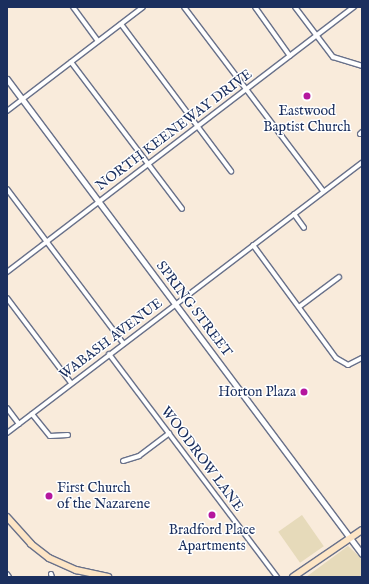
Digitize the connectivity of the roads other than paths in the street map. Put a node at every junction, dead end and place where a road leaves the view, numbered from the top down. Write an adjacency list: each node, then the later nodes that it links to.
1 (73, 7): 9 (street)
2 (143, 7): 7 (street)
3 (184, 7): 14 (street)
4 (255, 7): 10 (street)
5 (295, 7): 8 (street)
6 (354, 7): 8 (street, NORTH KEENEWAY DRIVE)
7 (121, 24): 9 (street); 17 (street)
8 (317, 36): 10 (street, NORTH KEENEWAY DRIVE); 12 (street)
9 (98, 41): 11 (street)
10 (290, 56): 14 (street, NORTH KEENEWAY DRIVE)
11 (71, 62): 15 (street); 19 (street)
12 (362, 66)
13 (7, 79): 15 (street, SPRING STREET)
14 (246, 89): 17 (street, NORTH KEENEWAY DRIVE); 22 (street)
15 (22, 99): 16 (street); 23 (street, SPRING STREET)
16 (7, 111)
17 (198, 126): 19 (street, NORTH KEENEWAY DRIVE); 20 (street)
18 (362, 163): 22 (street, WABASH AVENUE)
19 (148, 164): 23 (street, NORTH KEENEWAY DRIVE); 24 (street)
20 (231, 171)
21 (7, 188): 27 (street)
22 (323, 191): 25 (street, WABASH AVENUE)
23 (99, 201): 27 (street, NORTH KEENEWAY DRIVE); 32 (street, SPRING STREET)
24 (182, 208)
25 (294, 214): 26 (street); 28 (street, WABASH AVENUE)
26 (304, 228)
27 (47, 241): 29 (street, NORTH KEENEWAY DRIVE); 34 (street)
28 (253, 245): 32 (street, WABASH AVENUE); 33 (street)
29 (7, 272)
30 (339, 277): 33 (street)
31 (7, 298): 37 (street)
32 (175, 304): 34 (street, WABASH AVENUE); 47 (street, SPRING STREET)
33 (299, 307): 36 (street)
34 (123, 343): 35 (street, WABASH AVENUE)
35 (109, 354): 37 (street, WABASH AVENUE); 42 (street, WOODROW LANE)
36 (362, 358)
37 (71, 383): 39 (street, WABASH AVENUE)
38 (7, 408): 40 (street)
39 (32, 414): 40 (street, WABASH AVENUE); 43 (street)
40 (19, 424): 41 (street, WABASH AVENUE)
41 (7, 432)
42 (169, 434): 44 (street); 52 (street, WOODROW LANE)
43 (68, 435)
44 (123, 461)
45 (7, 517): 50 (main road)
46 (362, 530): 47 (main road)
47 (350, 538): 48 (street, SPRING STREET); 53 (main road)
48 (362, 554)
49 (7, 574): 51 (street)
50 (104, 576)
51 (10, 577)
52 (277, 577)
53 (293, 577)

